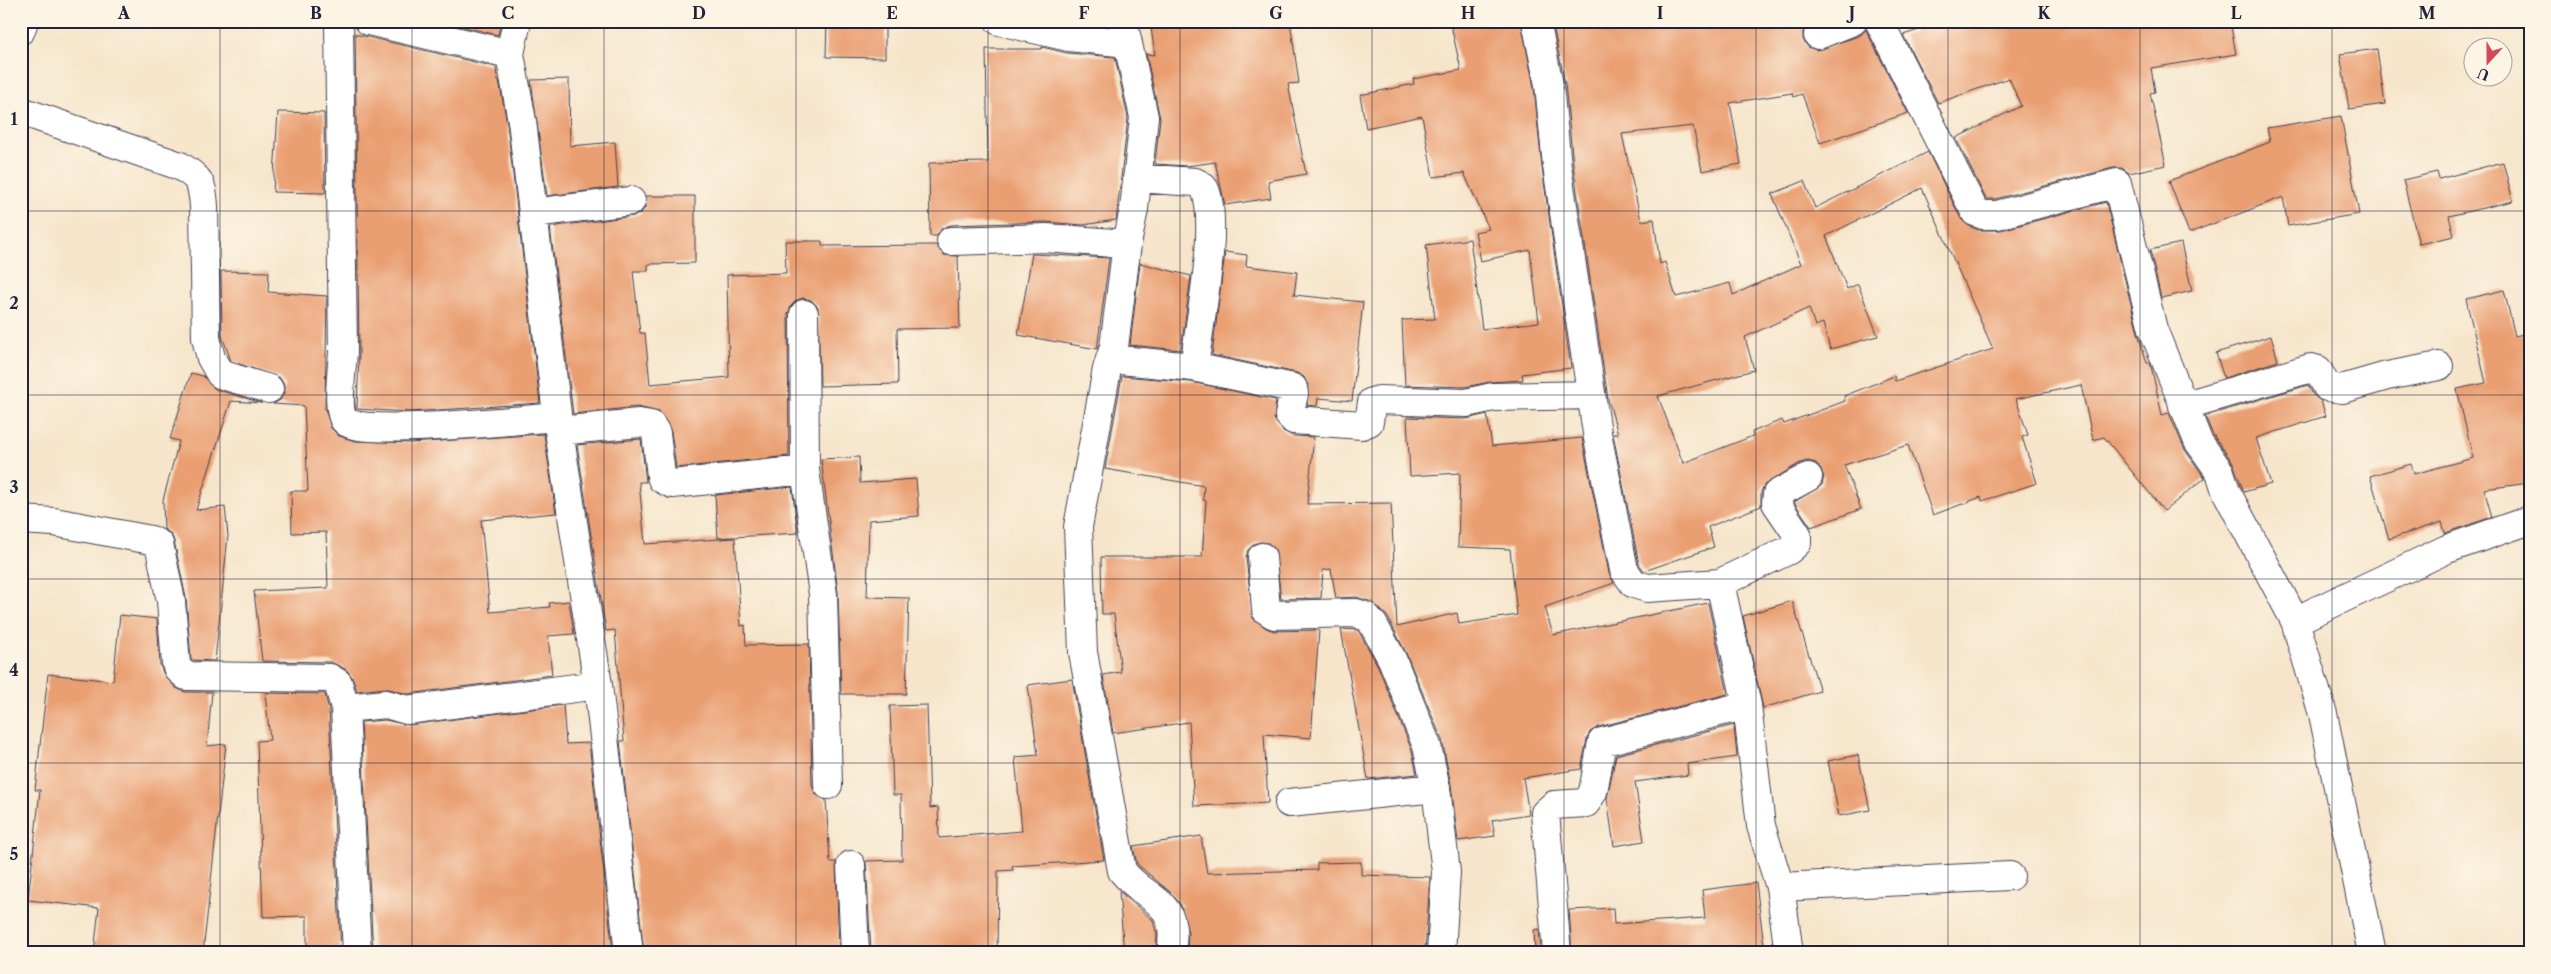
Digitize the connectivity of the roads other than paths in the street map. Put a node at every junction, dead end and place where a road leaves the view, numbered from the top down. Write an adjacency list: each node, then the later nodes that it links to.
1 (24, 21): 9 (street)
2 (339, 21): 26 (street)
3 (369, 21): 12 (street)
4 (518, 21): 12 (street)
5 (999, 21): 10 (street)
6 (1536, 21): 24 (street)
7 (1853, 21): 11 (street)
8 (1879, 21): 25 (street)
9 (21, 30)
10 (1126, 32): 14 (street)
11 (1818, 35)
12 (510, 54): 16 (street)
13 (21, 111): 23 (street)
14 (1137, 178): 18 (street); 21 (street)
15 (631, 201): 16 (street)
16 (533, 213): 26 (street)
17 (951, 240): 18 (street)
18 (1128, 244): 20 (street)
19 (804, 314): 27 (street)
20 (1110, 359): 21 (street); 46 (street)
21 (1193, 366): 24 (street)
22 (2439, 366): 25 (street)
23 (269, 389)
24 (1591, 395): 32 (street)
25 (2183, 406): 33 (street)
26 (558, 424): 27 (street); 34 (street)
27 (805, 470): 37 (street)
28 (1808, 477): 32 (street)
29 (21, 520): 36 (street)
30 (2530, 520): 33 (street)
31 (1262, 557): 38 (street)
32 (1720, 583): 35 (street)
33 (2295, 621): 50 (street)
34 (598, 685): 36 (street); 44 (street)
35 (1747, 705): 42 (street); 48 (street)
36 (345, 708): 43 (street)
37 (828, 785)
38 (1436, 788): 39 (street); 47 (street)
39 (1288, 802)
40 (851, 865): 45 (street)
41 (2010, 876): 42 (street)
42 (1780, 887): 49 (street)
43 (357, 953)
44 (629, 953)
45 (855, 953)
46 (1171, 953)
47 (1441, 953)
48 (1557, 953)
49 (1789, 953)
50 (2372, 953)

